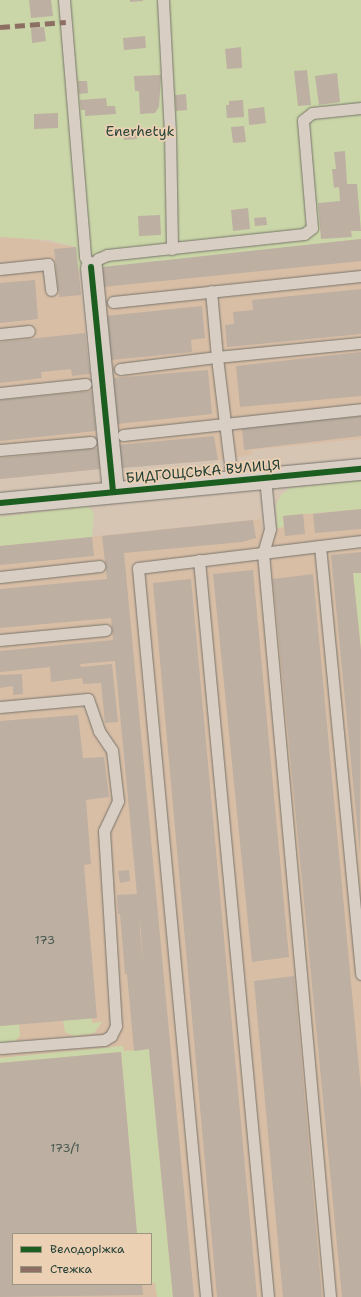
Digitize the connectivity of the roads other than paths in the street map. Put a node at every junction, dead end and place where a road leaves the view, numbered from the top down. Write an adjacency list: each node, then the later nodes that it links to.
1 (64, 0): 5 (lane)
2 (163, 0): 4 (lane)
3 (361, 108): 4 (lane)
4 (172, 249): 5 (lane)
5 (91, 267): 26 (street)
6 (0, 269): 8 (lane)
7 (361, 276): 9 (lane)
8 (51, 290)
9 (211, 292): 10 (lane); 14 (lane)
10 (113, 302)
11 (29, 331): 12 (lane)
12 (0, 334)
13 (361, 343): 14 (lane)
14 (217, 357): 15 (lane); 19 (lane)
15 (120, 369)
16 (86, 384): 17 (lane)
17 (0, 392)
18 (361, 409): 19 (lane)
19 (225, 424): 20 (lane); 25 (lane)
20 (123, 435)
21 (91, 442): 22 (lane)
22 (0, 450)
23 (361, 469): 24 (street, БИДГОЩСЬКА ВУЛИЦЯ)
24 (265, 478): 25 (street, БИДГОЩСЬКА ВУЛИЦЯ); 30 (lane)
25 (232, 480): 26 (street, БИДГОЩСЬКА ВУЛИЦЯ)
26 (113, 491): 27 (street, БИДГОЩСЬКА ВУЛИЦЯ)
27 (0, 503)
28 (361, 541): 29 (lane)
29 (320, 546): 30 (lane); 37 (lane)
30 (263, 553): 31 (lane); 41 (lane)
31 (199, 560): 39 (lane); 40 (lane)
32 (99, 566): 33 (lane)
33 (0, 577)
34 (106, 630): 35 (lane)
35 (0, 640)
36 (0, 707): 38 (lane)
37 (361, 974)
38 (0, 1048)
39 (206, 1297)
40 (268, 1297)
41 (330, 1297)

